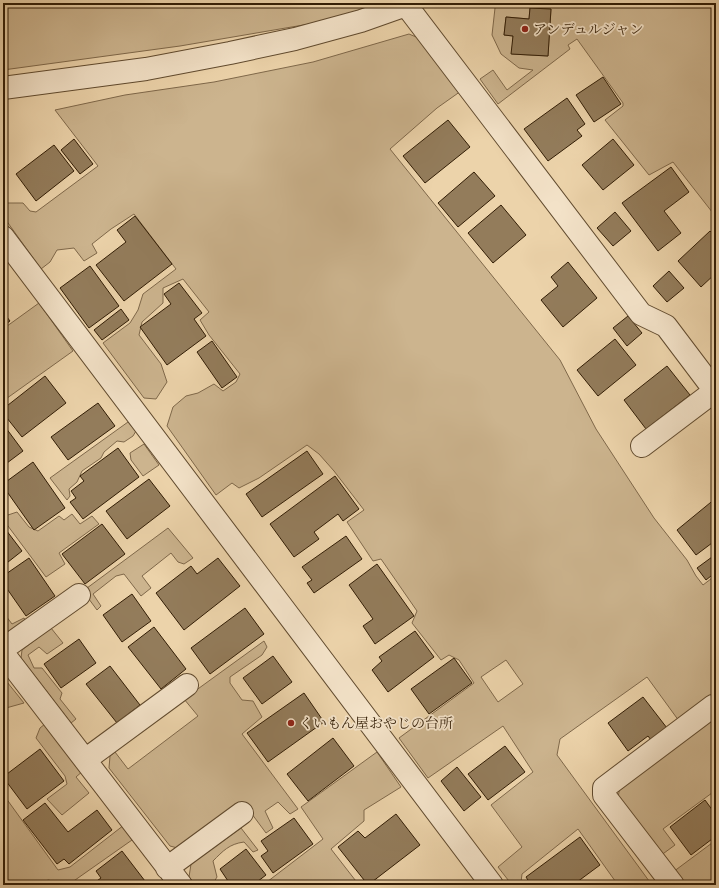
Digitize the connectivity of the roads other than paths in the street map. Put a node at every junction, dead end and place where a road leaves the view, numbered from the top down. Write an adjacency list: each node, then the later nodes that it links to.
1 (409, 4): 2 (street); 4 (street)
2 (3, 88)
3 (3, 237): 14 (street)
4 (716, 390): 5 (street)
5 (642, 446)
6 (79, 595): 7 (street)
7 (3, 649)
8 (3, 653): 11 (street)
9 (187, 685): 11 (street)
10 (713, 706): 15 (street)
11 (86, 760): 13 (street)
12 (242, 813): 13 (street)
13 (171, 878)
14 (492, 885)
15 (673, 885)

